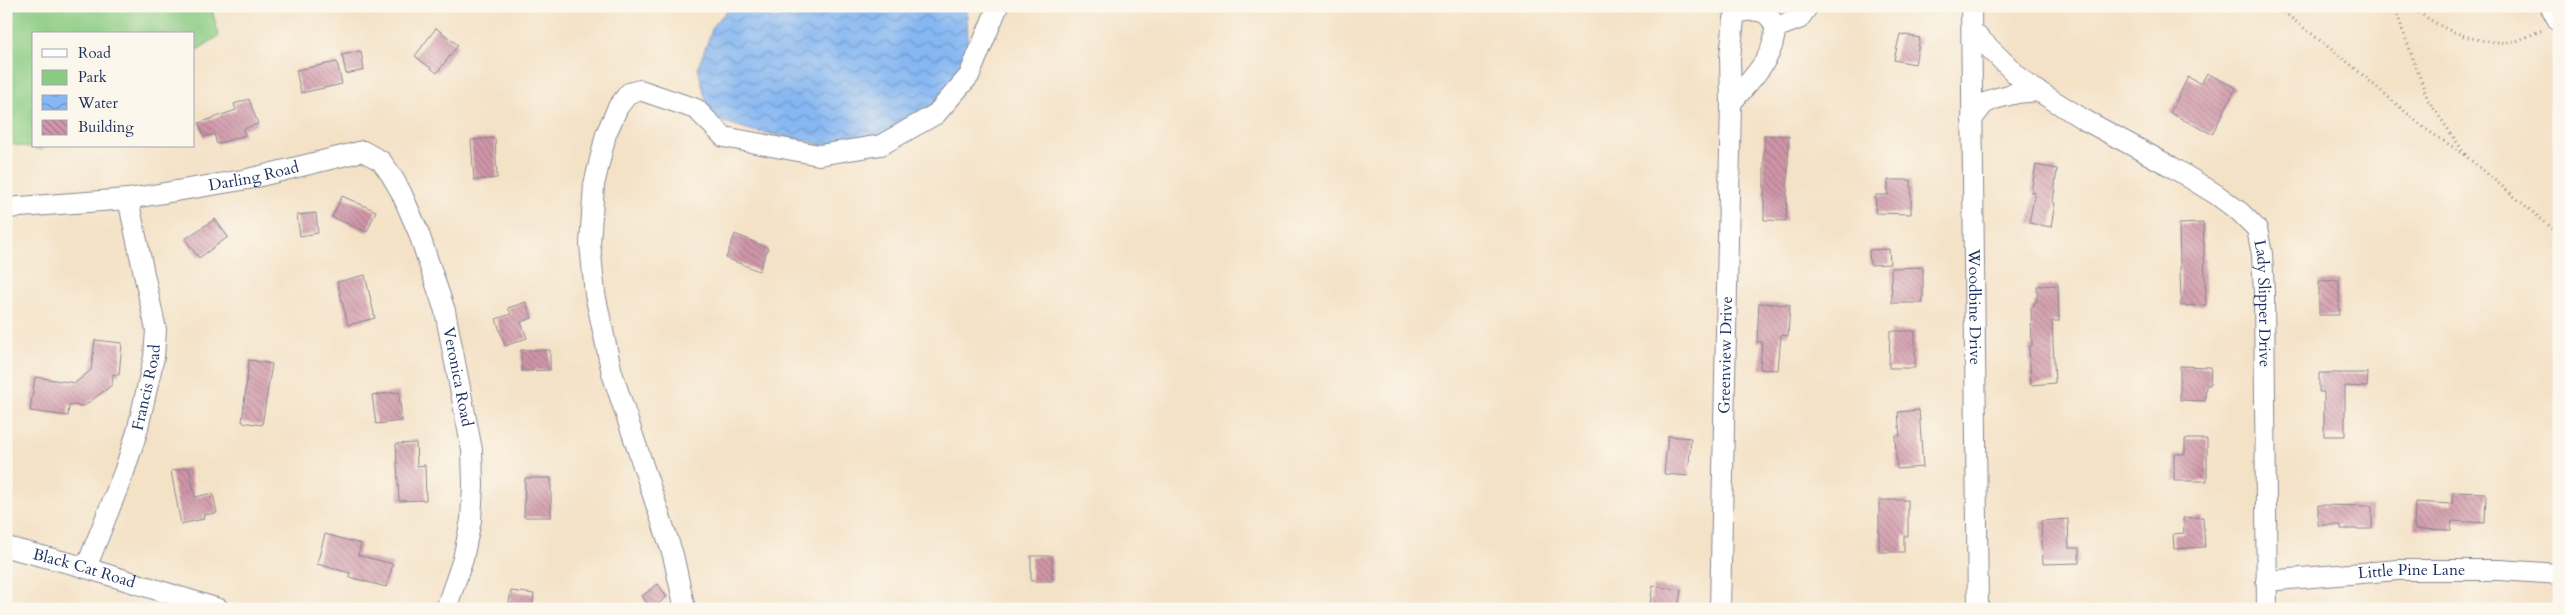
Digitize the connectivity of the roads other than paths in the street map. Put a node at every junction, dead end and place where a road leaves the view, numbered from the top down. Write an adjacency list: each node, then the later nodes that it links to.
1 (998, 6): 18 (street)
2 (1808, 6): 4 (street)
3 (1971, 6): 5 (street, Woodbine Drive)
4 (1776, 28): 7 (street); 7 (street, Greenview Drive)
5 (1972, 31): 6 (street, Lady Slipper Drive); 8 (street, Woodbine Drive)
6 (2038, 92): 8 (street); 15 (street, Lady Slipper Drive)
7 (1731, 103): 19 (street, Greenview Drive)
8 (1972, 119): 20 (street, Woodbine Drive)
9 (376, 157): 10 (street, Darling Road); 17 (street, Veronica Road)
10 (128, 199): 11 (street, Darling Road); 13 (street, Francis Road)
11 (6, 208)
12 (6, 547): 13 (street, Black Cat Road)
13 (86, 568): 16 (street, Black Cat Road)
14 (2559, 574): 15 (street, Little Pine Lane)
15 (2266, 581): 21 (street, Lady Slipper Drive)
16 (219, 609)
17 (446, 609)
18 (685, 609)
19 (1720, 609)
20 (1978, 609)
21 (2267, 609)

